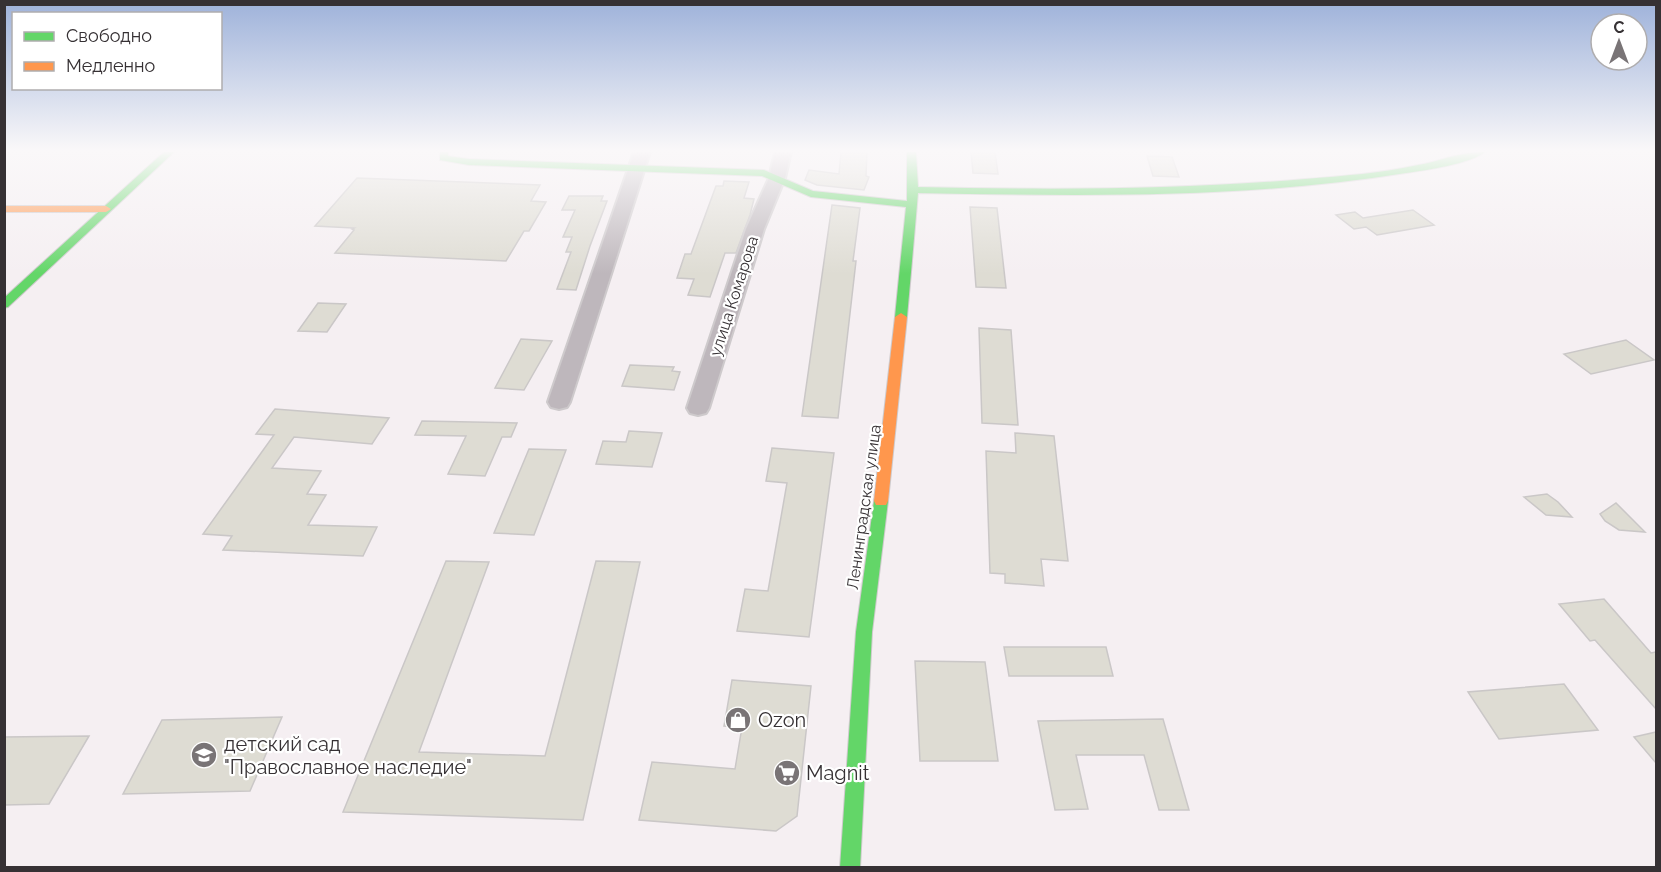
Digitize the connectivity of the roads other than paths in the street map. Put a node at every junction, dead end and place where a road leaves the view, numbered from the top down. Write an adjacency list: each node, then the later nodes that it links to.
1 (124, 193): 9 (street)
2 (627, 193): 11 (street)
3 (771, 193): 12 (street, улица Комарова)
4 (807, 193): 7 (street)
5 (912, 193): 7 (street, Ленинградская улица)
6 (1102, 193): 7 (street)
7 (912, 197): 13 (street, Ленинградская улица)
8 (4, 209): 9 (street)
9 (106, 209): 10 (street)
10 (4, 305)
11 (560, 402)
12 (698, 408)
13 (850, 867)

